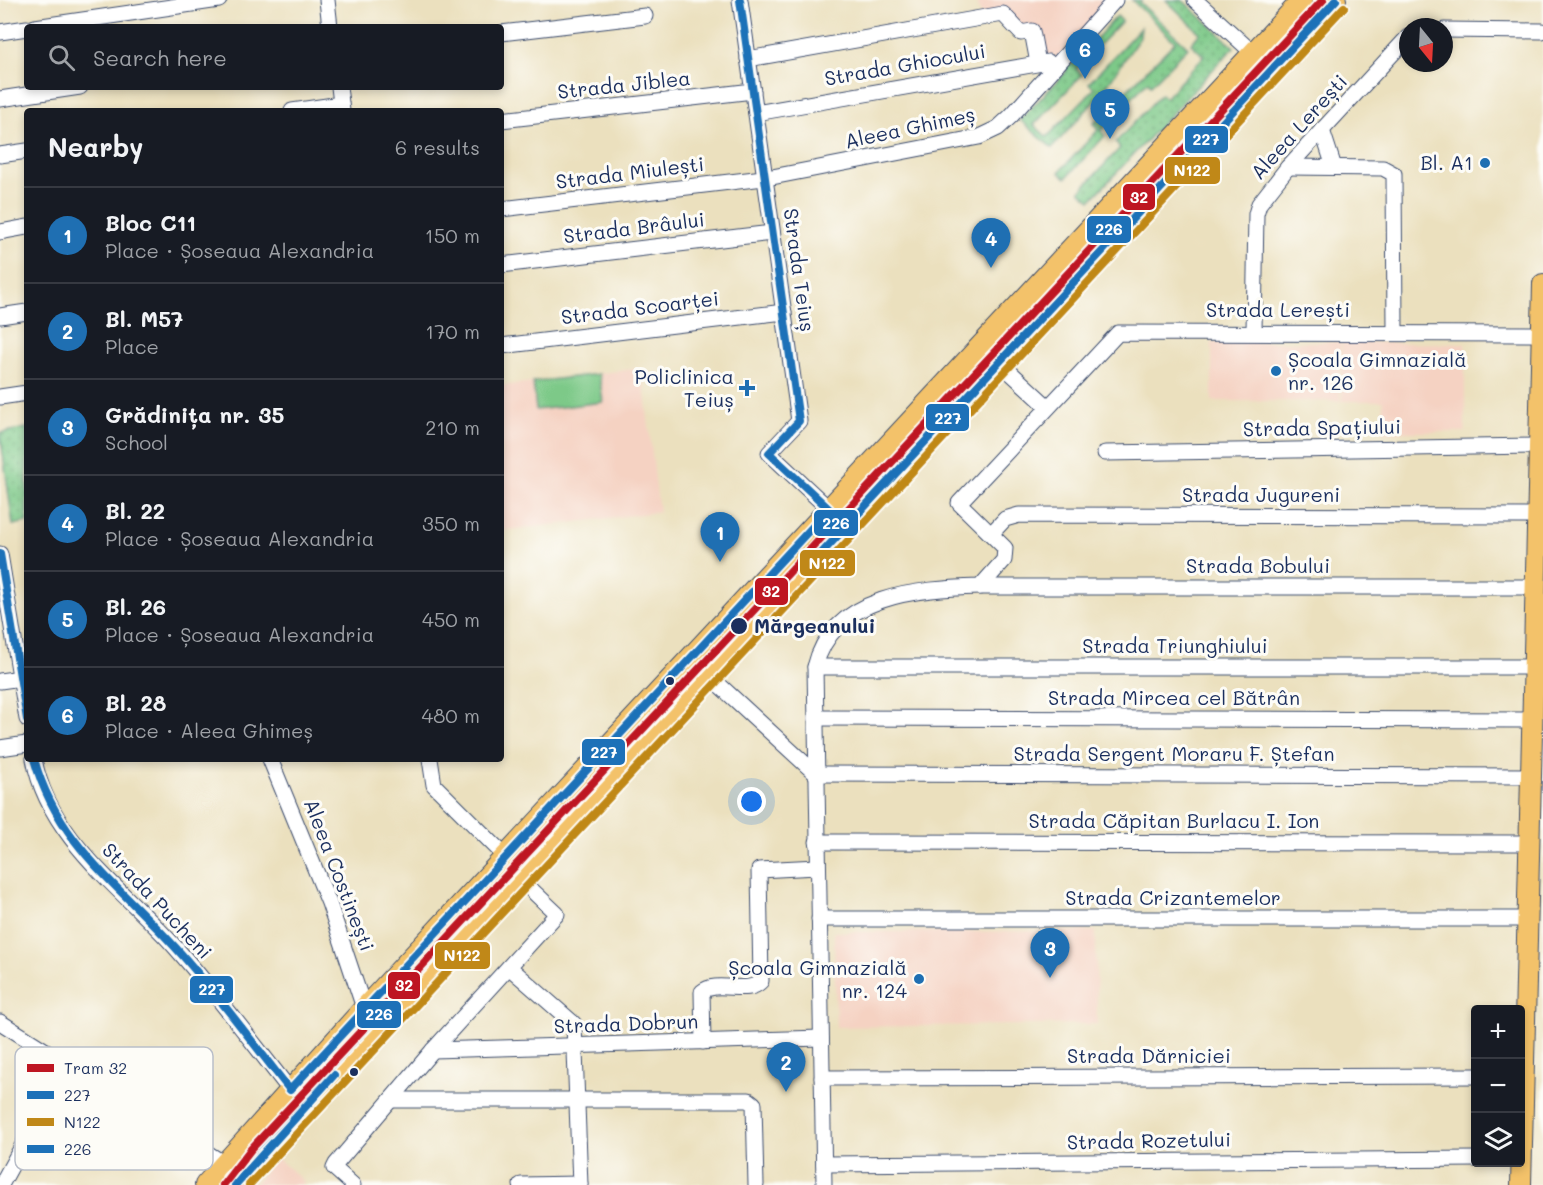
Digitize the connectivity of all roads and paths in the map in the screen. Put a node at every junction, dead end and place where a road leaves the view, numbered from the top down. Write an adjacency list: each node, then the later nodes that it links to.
1 (219, 0): 9 (street)
2 (327, 0): 10 (street)
3 (740, 0): 18 (street, Strada Teiuș)
4 (1115, 0): 19 (street, Aleea Ghimeș)
5 (1195, 0): 17 (street)
6 (1302, 0): 17 (main road)
7 (1336, 0): 47 (main road)
8 (645, 16): 15 (street)
9 (55, 24)
10 (330, 24)
11 (24, 28): 13 (street)
12 (1453, 30): 14 (street)
13 (0, 32)
14 (1543, 32)
15 (504, 33)
16 (1399, 47): 28 (street, Aleea Lerești)
17 (1253, 53): 53 (main road)
18 (748, 59): 20 (street); 23 (street, Strada Teiuș)
19 (1063, 59): 20 (street, Strada Ghiocului); 33 (street, Aleea Ghimeș)
20 (1038, 63): 26 (street, Strada Ghiocului)
21 (60, 90): 24 (street)
22 (339, 90): 25 (street)
23 (753, 91): 26 (street, Strada Teiuș); 27 (street, Strada Jiblea)
24 (0, 99)
25 (341, 107)
26 (756, 112): 33 (street, Strada Teiuș)
27 (504, 120)
28 (1322, 130): 31 (street, Aleea Lerești); 32 (street)
29 (24, 151): 30 (street)
30 (0, 155)
31 (1288, 167): 32 (street); 43 (street, Aleea Lerești)
32 (1334, 167): 44 (street)
33 (764, 178): 34 (street, Strada Miulești); 37 (street, Strada Teiuș)
34 (504, 209)
35 (24, 228): 36 (street)
36 (0, 232)
37 (772, 233): 38 (street, Strada Brâului); 41 (street, Strada Teiuș)
38 (504, 265)
39 (1543, 284): 45 (main road)
40 (24, 312): 42 (street)
41 (784, 312): 46 (street, Strada Scoarței); 53 (street, Strada Teiuș)
42 (0, 316)
43 (1254, 331): 44 (street, Strada Lerești); 50 (street, Strada Lerești)
44 (1395, 331): 45 (street, Strada Lerești)
45 (1542, 334): 51 (main road)
46 (504, 346)
47 (998, 361): 50 (street); 64 (main road)
48 (24, 394): 49 (street)
49 (0, 398)
50 (1048, 407): 55 (street, Strada Lerești)
51 (1539, 446): 52 (street, Strada Spațiului); 54 (main road)
52 (1105, 453)
53 (829, 508): 61 (main road)
54 (1537, 516): 55 (street, Strada Jugureni); 59 (main road)
55 (992, 534): 58 (street, Strada Lerești)
56 (0, 554): 57 (street)
57 (2, 572): 60 (street)
58 (980, 587): 59 (street, Strada Bobului); 62 (street)
59 (1536, 587): 63 (main road)
60 (4, 610): 65 (street)
61 (690, 658): 64 (street); 79 (main road)
62 (815, 667): 63 (street, Strada Triunghiului); 68 (street)
63 (1534, 667): 69 (main road)
64 (709, 676): 75 (street); 81 (main road)
65 (21, 678): 66 (street); 67 (street)
66 (0, 681)
67 (24, 696)
68 (816, 718): 69 (street, Strada Mircea cel Bătrân); 75 (street)
69 (1533, 720): 76 (main road)
70 (24, 744): 71 (street)
71 (0, 748)
72 (35, 762): 95 (street, Strada Pucheni)
73 (271, 762): 85 (street, Aleea Costinești)
74 (430, 762): 79 (street)
75 (816, 774): 76 (street, Strada Sergent Moraru F. Ștefan); 77 (street)
76 (1532, 776): 78 (main road)
77 (817, 842): 78 (street, Strada Căpitan Burlacu I. Ion); 80 (street)
78 (1530, 843): 83 (main road)
79 (506, 857): 85 (main road)
80 (818, 867): 82 (street); 88 (street)
81 (519, 878): 84 (street); 107 (main road)
82 (819, 919): 83 (street, Strada Crizantemelor); 87 (street)
83 (1528, 919): 92 (main road)
84 (509, 966): 90 (street); 91 (street)
85 (364, 1008): 95 (main road)
86 (0, 1022): 89 (street)
87 (821, 1038): 88 (street, Strada Dobrun); 94 (street)
88 (703, 1042): 90 (street, Strada Dobrun)
89 (40, 1047)
90 (576, 1047): 91 (street, Strada Dobrun); 97 (street)
91 (433, 1050): 96 (street)
92 (1523, 1059)
93 (1471, 1076): 94 (street, Strada Dărniciei)
94 (822, 1078): 102 (street)
95 (290, 1090): 101 (main road)
96 (392, 1100): 97 (street); 108 (street)
97 (578, 1101): 104 (street); 110 (street)
98 (213, 1157): 101 (street)
99 (1471, 1159): 102 (street, Strada Rozetului)
100 (15, 1160): 105 (street)
101 (223, 1163): 106 (main road)
102 (824, 1164): 111 (street)
103 (1521, 1167): 112 (main road)
104 (580, 1184): 109 (street)
105 (1, 1185)
106 (205, 1185)
107 (235, 1185)
108 (353, 1185)
109 (521, 1185)
110 (756, 1185)
111 (824, 1185)
112 (1521, 1185)

